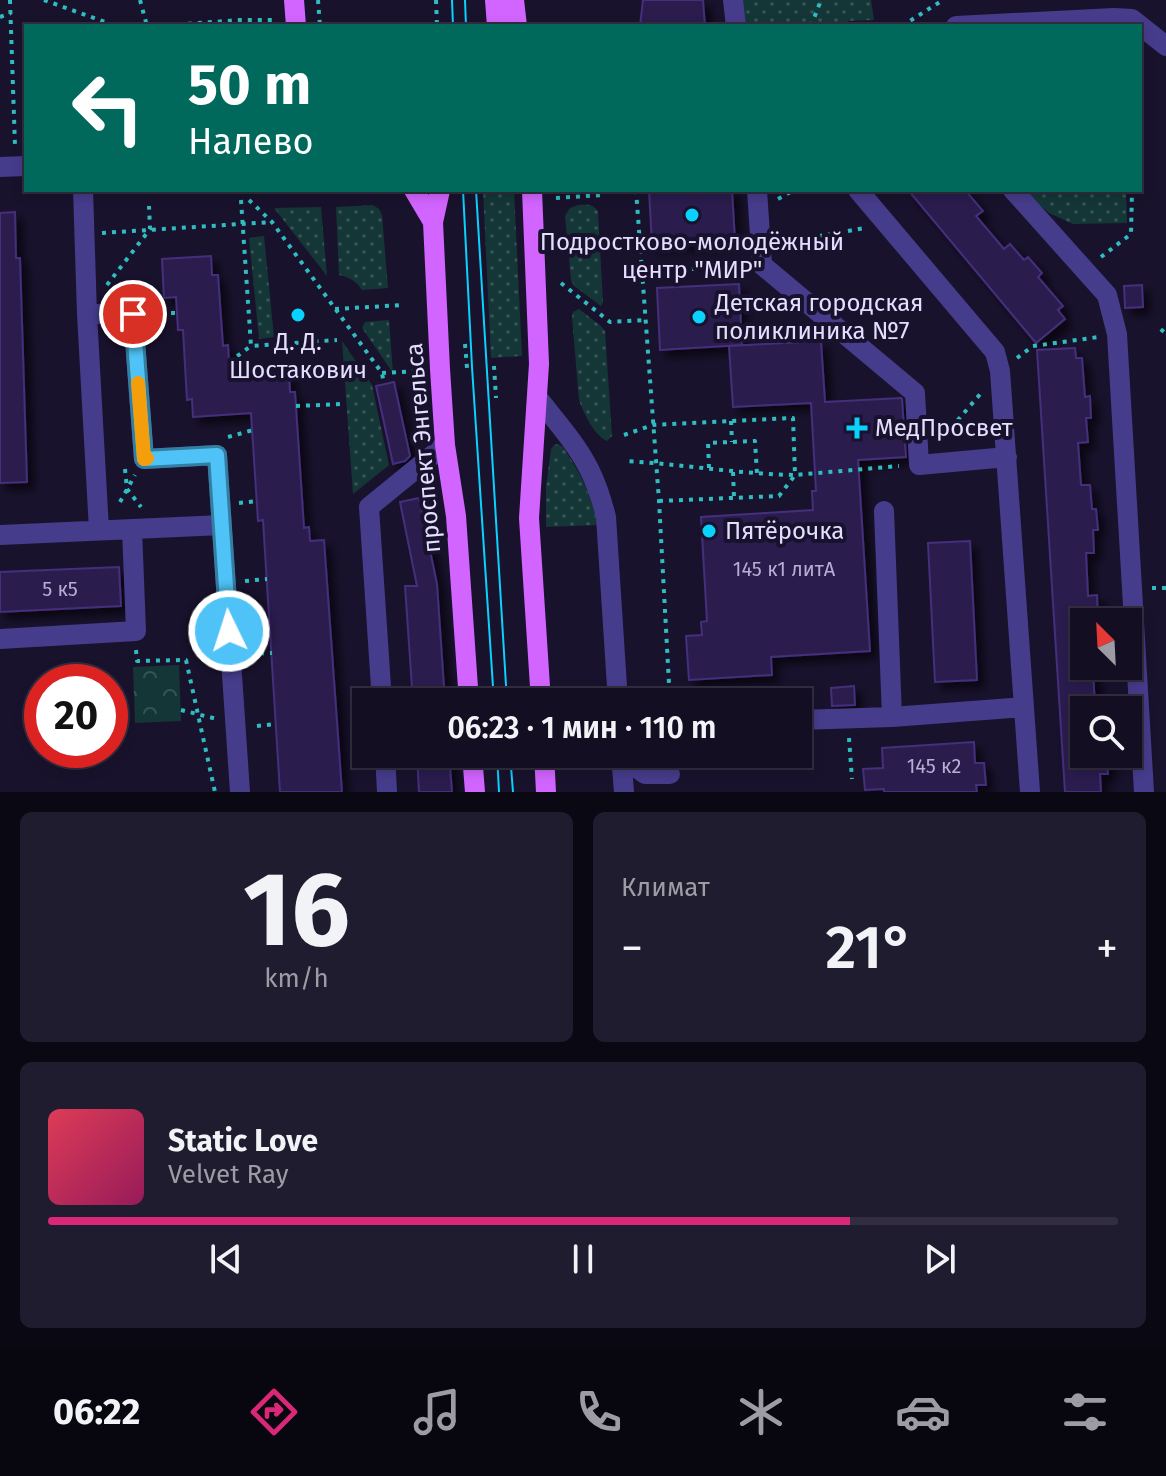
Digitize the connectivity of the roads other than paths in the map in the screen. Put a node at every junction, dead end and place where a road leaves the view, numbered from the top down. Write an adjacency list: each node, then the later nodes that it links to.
1 (294, 0): 7 (main road)
2 (495, 0): 8 (main road)
3 (514, 0): 9 (main road)
4 (526, 0): 10 (main road)
5 (733, 0): 11 (street)
6 (1131, 10): 12 (street); 13 (street)
7 (287, 23)
8 (497, 24)
9 (517, 24)
10 (525, 24)
11 (736, 24)
12 (996, 24)
13 (1166, 46)
14 (24, 166): 15 (street)
15 (0, 167)
16 (83, 192): 24 (street)
17 (415, 192): 23 (main road)
18 (440, 192): 23 (main road, проспект Энгельса)
19 (532, 192): 25 (main road)
20 (757, 192): 27 (street)
21 (860, 192): 27 (street)
22 (1015, 192): 53 (street)
23 (433, 222): 26 (main road, проспект Энгельса)
24 (87, 314): 29 (street); 31 (street)
25 (537, 397): 36 (main road); 37 (street)
26 (445, 445): 34 (street); 35 (main road, проспект Энгельса)
27 (1007, 457): 38 (street)
28 (884, 511): 39 (street)
29 (222, 525): 30 (street); 47 (street)
30 (132, 529): 31 (street); 33 (street)
31 (101, 530): 32 (street)
32 (0, 535)
33 (0, 639)
34 (381, 688)
35 (468, 688)
36 (540, 688)
37 (617, 688)
38 (1024, 707): 39 (street); 52 (street)
39 (892, 717): 40 (street)
40 (812, 720)
41 (386, 768): 48 (street)
42 (473, 768): 49 (main road)
43 (545, 768): 50 (main road)
44 (622, 768): 51 (street)
45 (637, 768): 46 (street)
46 (670, 774)
47 (240, 792)
48 (387, 792)
49 (475, 792)
50 (546, 792)
51 (624, 792)
52 (1030, 792)
53 (1144, 792)

